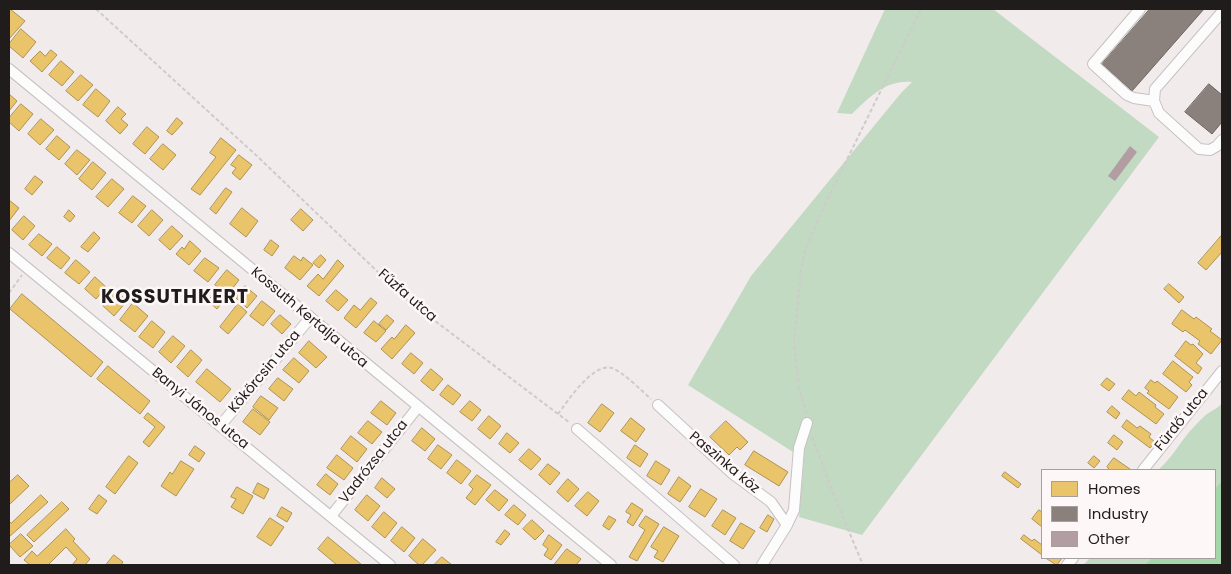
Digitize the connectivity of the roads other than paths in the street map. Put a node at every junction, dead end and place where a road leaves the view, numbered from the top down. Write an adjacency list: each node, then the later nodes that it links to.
1 (1140, 9): 4 (street)
2 (1222, 12): 4 (street)
3 (9, 69): 7 (street, Kossuth Kertalja utca)
4 (1154, 101): 5 (street)
5 (1222, 140)
6 (9, 253): 12 (street, Banyi János utca)
7 (310, 318): 10 (street, Kossuth Kertalja utca); 12 (street, Kökörcsin utca)
8 (1222, 371): 14 (street, Fürdő utca)
9 (658, 405): 16 (street, Paszinka köz)
10 (418, 407): 15 (street, Vadrózsa utca); 18 (street, Kossuth Kertalja utca)
11 (807, 423): 16 (street)
12 (220, 426): 15 (street, Banyi János utca)
13 (577, 429): 19 (street)
14 (1143, 469)
15 (332, 516): 17 (street, Banyi János utca)
16 (786, 525): 20 (street)
17 (390, 565)
18 (611, 565)
19 (734, 565)
20 (762, 565)

